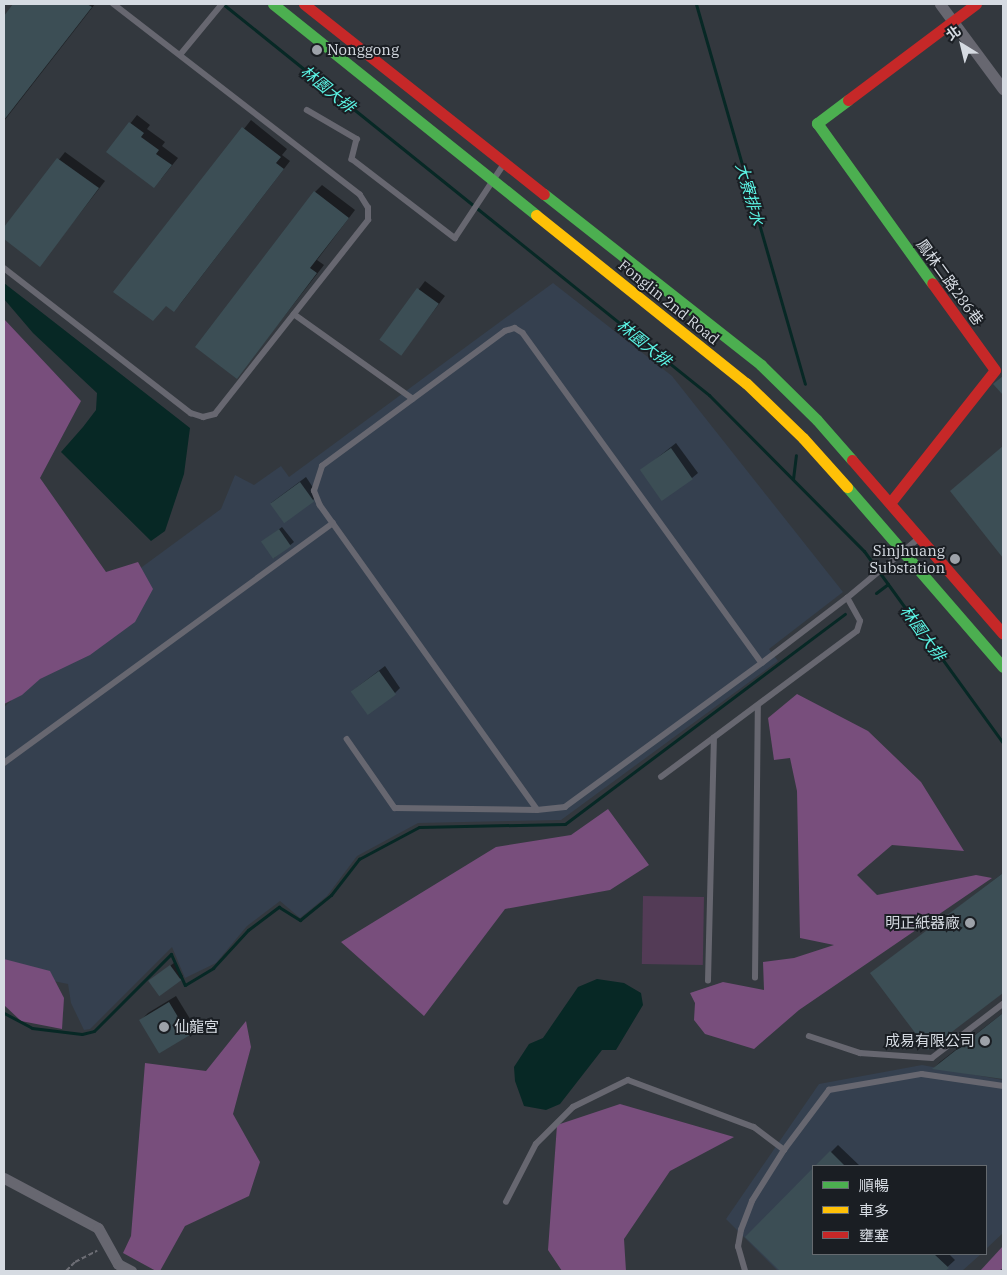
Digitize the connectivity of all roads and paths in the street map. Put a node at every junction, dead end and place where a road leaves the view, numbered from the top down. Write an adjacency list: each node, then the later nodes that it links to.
1 (113, 4): 8 (lane)
2 (273, 4): 12 (main road, Fonglin 2nd Road)
3 (304, 4): 11 (main road, Fonglin 2nd Road)
4 (940, 4): 7 (street)
5 (976, 4): 7 (main road)
6 (220, 6): 8 (lane)
7 (953, 21): 9 (street); 15 (main road, 鳳林二路286巷)
8 (180, 55): 14 (lane)
9 (1003, 89)
10 (307, 110): 12 (lane)
11 (505, 162): 12 (lane); 17 (main road, Fonglin 2nd Road)
12 (494, 181): 20 (main road, Fonglin 2nd Road)
13 (4, 268): 14 (lane)
14 (294, 314): 16 (lane)
15 (999, 367): 17 (main road, 鳳林二路286巷)
16 (412, 399): 18 (lane); 23 (lane)
17 (890, 503): 19 (main road, Fonglin 2nd Road)
18 (333, 523): 28 (lane); 30 (lane)
19 (920, 538): 20 (lane); 22 (main road, Fonglin 2nd Road)
20 (901, 554): 21 (lane); 24 (main road, Fonglin 2nd Road)
21 (847, 598): 23 (lane); 25 (lane)
22 (1003, 634)
23 (762, 663): 30 (lane)
24 (1003, 668)
25 (758, 706): 26 (lane); 31 (lane)
26 (714, 738): 29 (lane); 32 (lane)
27 (346, 739): 30 (lane)
28 (4, 763)
29 (661, 777)
30 (537, 810)
31 (756, 978)
32 (708, 981)
33 (1003, 1004): 34 (lane)
34 (809, 1036)
35 (1003, 1086): 36 (lane)
36 (784, 1150): 38 (lane); 42 (lane)
37 (4, 1178): 39 (street)
38 (506, 1202)
39 (108, 1245): 40 (path); 41 (street)
40 (66, 1271)
41 (131, 1271)
42 (745, 1271)

